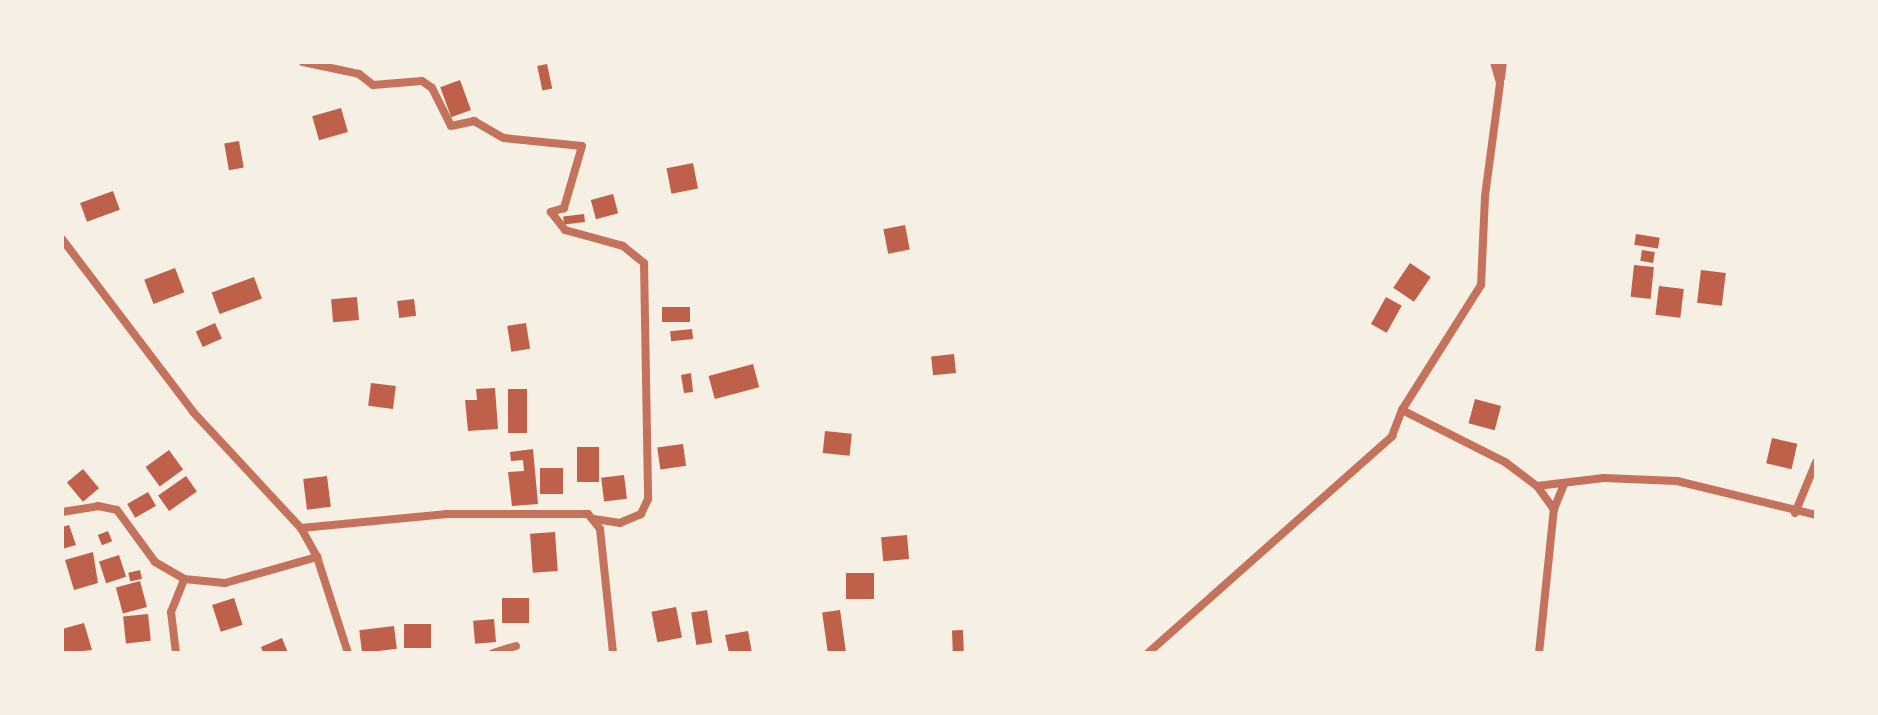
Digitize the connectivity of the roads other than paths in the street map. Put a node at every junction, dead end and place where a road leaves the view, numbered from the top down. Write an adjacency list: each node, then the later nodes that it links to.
1 (303, 62): 14 (street)
2 (1494, 62): 4 (street)
3 (1503, 62): 4 (street)
4 (1500, 83): 6 (street)
5 (62, 239): 15 (street)
6 (1402, 410): 9 (street); 23 (street)
7 (1816, 462): 12 (street)
8 (1564, 484): 9 (street); 11 (street); 12 (street)
9 (1537, 486): 11 (street)
10 (63, 509): 17 (street)
11 (1554, 509): 24 (street)
12 (1795, 513): 13 (street)
13 (1816, 515)
14 (595, 519): 15 (street); 22 (street)
15 (301, 528): 16 (street)
16 (317, 557): 17 (street); 20 (street)
17 (184, 579): 19 (street)
18 (516, 646): 21 (street)
19 (176, 653)
20 (348, 653)
21 (493, 653)
22 (613, 653)
23 (1148, 653)
24 (1539, 653)

